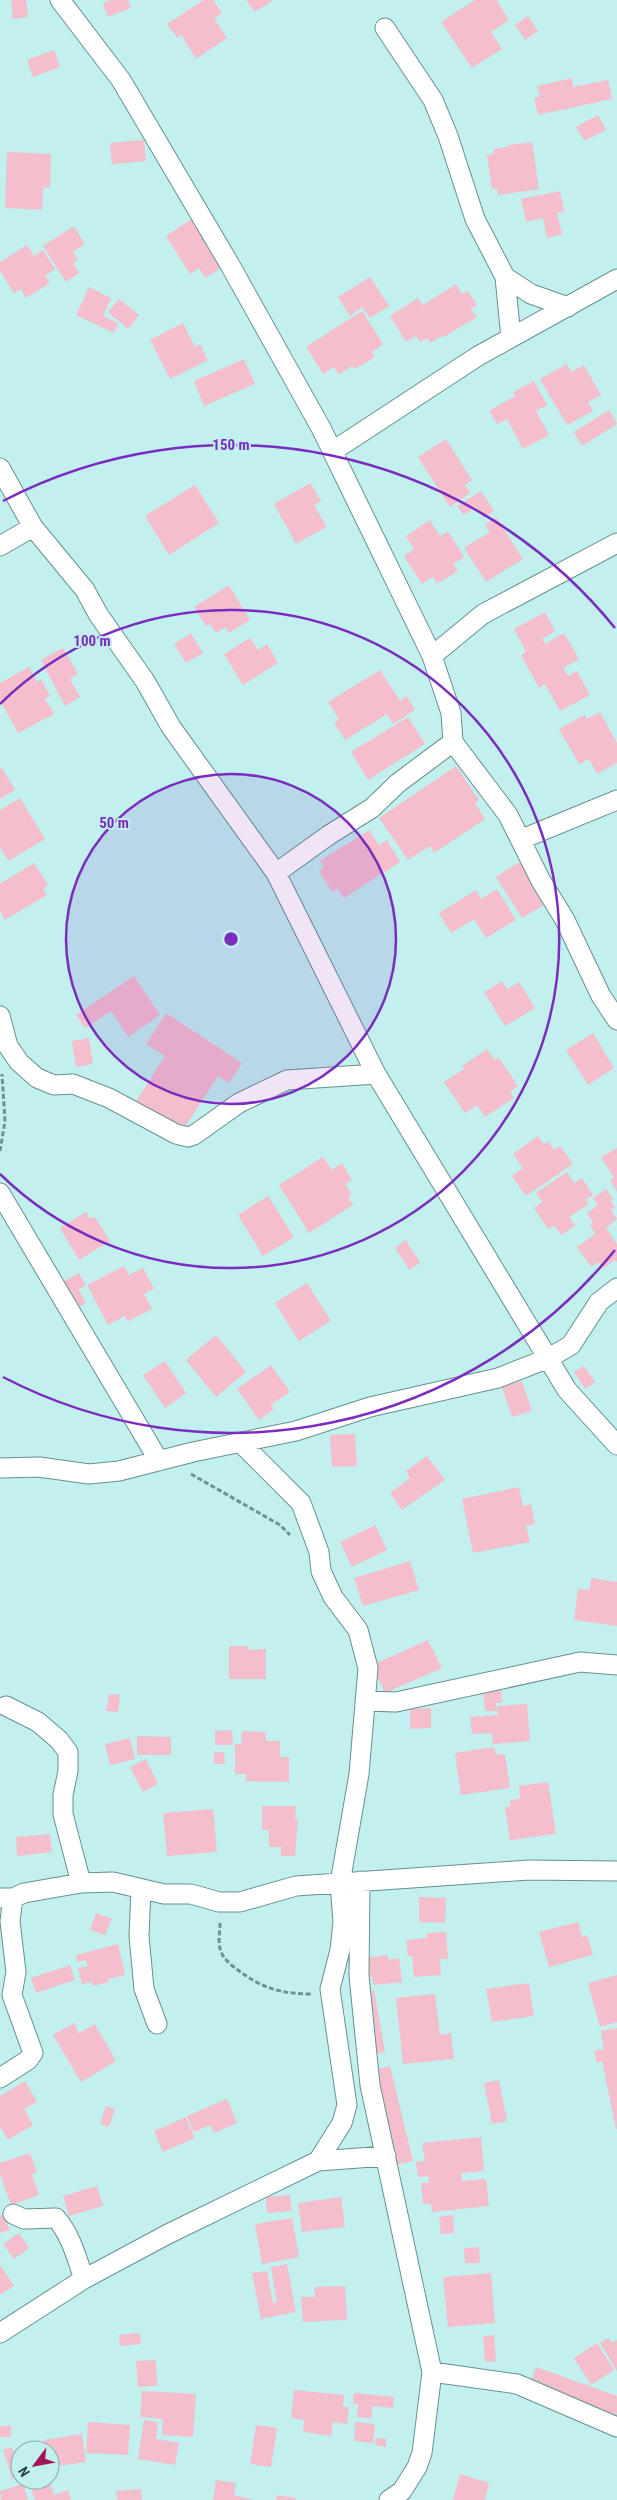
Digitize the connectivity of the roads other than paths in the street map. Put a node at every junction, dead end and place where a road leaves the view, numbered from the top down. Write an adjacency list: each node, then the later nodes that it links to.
1 (60, 0): 7 (street)
2 (385, 28): 3 (street)
3 (505, 277): 5 (street); 6 (street)
4 (617, 279): 5 (street)
5 (568, 307): 6 (street)
6 (511, 338): 7 (street)
7 (333, 451): 12 (street)
8 (0, 468): 9 (street)
9 (33, 528): 11 (street); 16 (street)
10 (617, 544): 12 (street)
11 (0, 546)
12 (432, 656): 13 (street)
13 (452, 742): 15 (street); 16 (street)
14 (617, 800): 15 (street)
15 (522, 839): 18 (street)
16 (276, 873): 20 (street)
17 (0, 1016): 19 (street)
18 (617, 1020)
19 (4, 1045): 20 (street)
20 (376, 1074): 23 (street)
21 (0, 1193): 26 (street)
22 (617, 1288): 23 (street)
23 (549, 1358): 24 (street); 25 (street)
24 (241, 1443): 26 (street); 29 (street)
25 (617, 1445)
26 (159, 1461): 27 (street)
27 (0, 1468)
28 (617, 1665): 29 (street)
29 (366, 1701): 34 (street)
30 (6, 1706): 33 (street)
31 (617, 1871): 32 (street)
32 (360, 1882): 34 (street); 39 (street)
33 (81, 1883): 35 (street); 36 (street)
34 (340, 1883): 35 (street); 40 (street)
35 (141, 1889): 37 (street)
36 (7, 1898): 38 (street)
37 (157, 2024)
38 (0, 2078)
39 (386, 2156): 40 (street); 44 (street)
40 (318, 2161): 42 (street)
41 (13, 2214): 42 (street)
42 (84, 2279): 43 (street)
43 (0, 2333)
44 (432, 2372): 45 (street); 46 (street)
45 (617, 2427)
46 (389, 2500)

